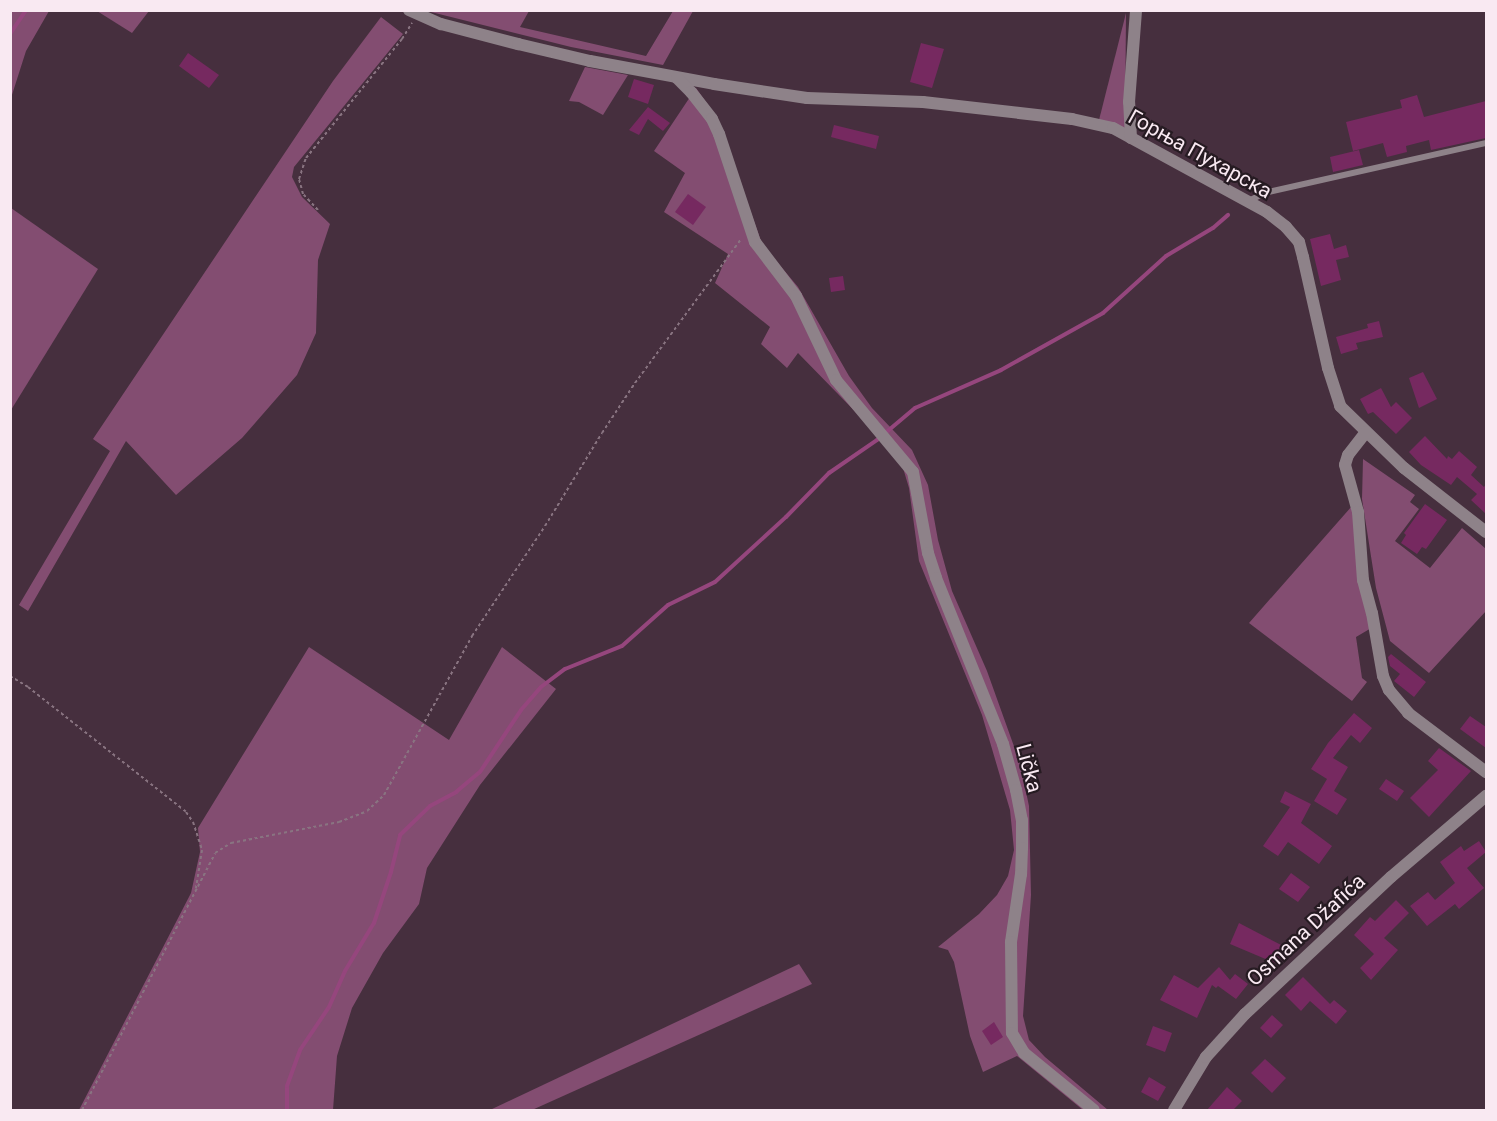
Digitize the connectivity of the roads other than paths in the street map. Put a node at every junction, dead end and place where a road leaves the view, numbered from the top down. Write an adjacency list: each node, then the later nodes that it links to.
1 (1136, 10): 4 (street)
2 (412, 13): 3 (street, Горња Пухарска)
3 (676, 78): 4 (street, Горња Пухарска); 11 (street, Lička)
4 (1131, 138): 6 (street, Горња Пухарска)
5 (1486, 143): 6 (lane)
6 (1246, 202): 7 (street, Горња Пухарска)
7 (1366, 432): 8 (street, Горња Пухарска); 9 (street)
8 (1486, 532)
9 (1486, 772)
10 (1486, 796): 12 (street, Osmana Džafića)
11 (1094, 1110)
12 (1174, 1110)

